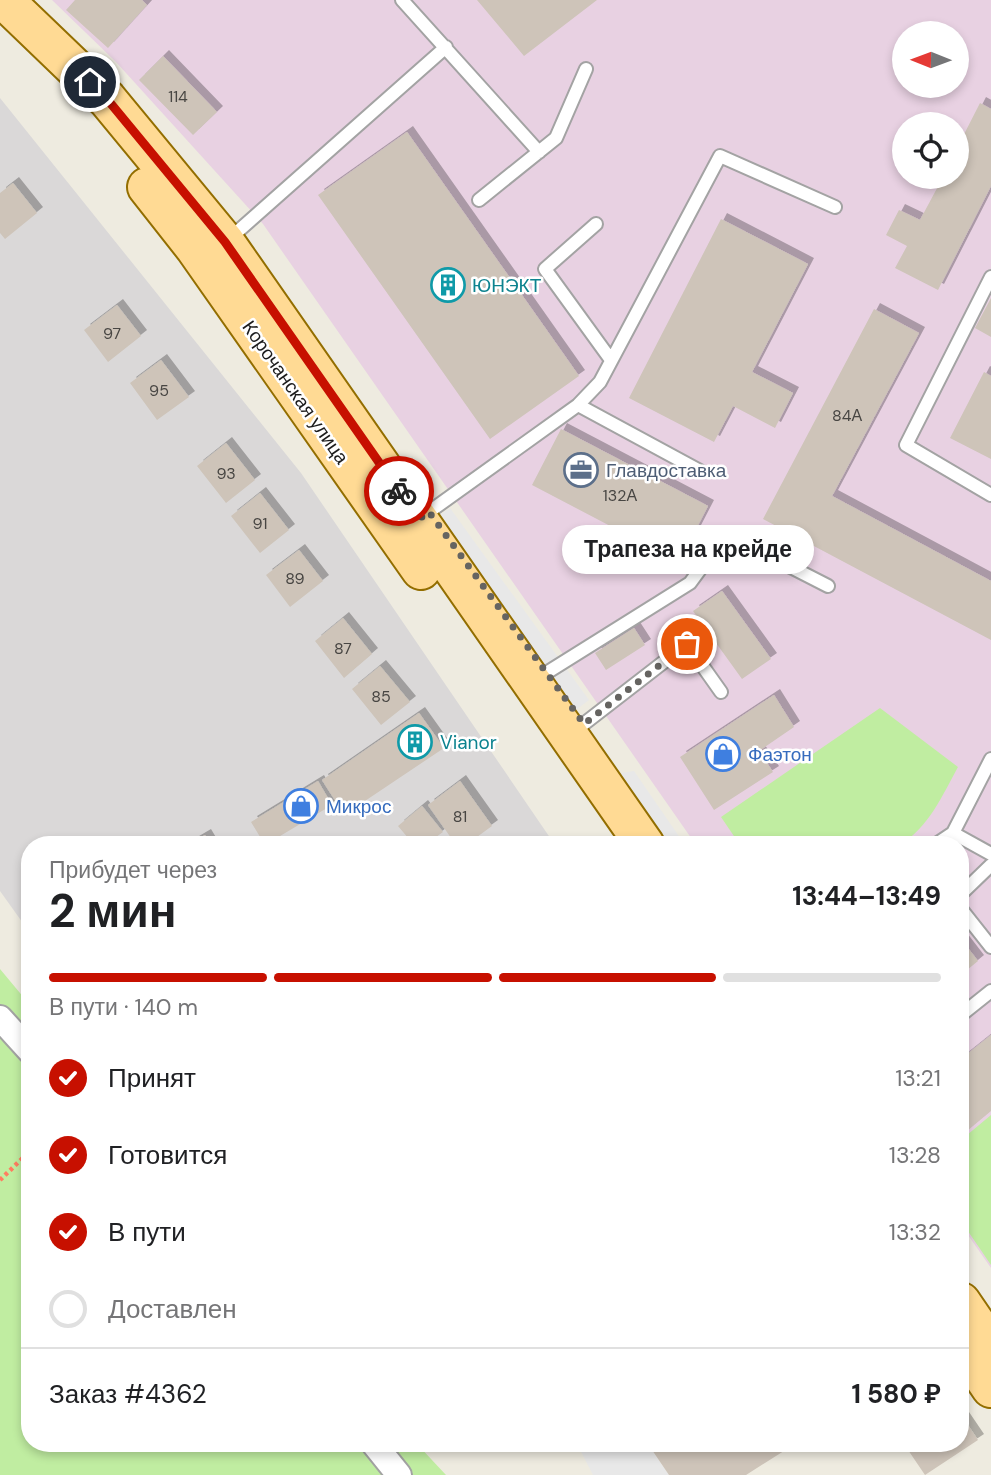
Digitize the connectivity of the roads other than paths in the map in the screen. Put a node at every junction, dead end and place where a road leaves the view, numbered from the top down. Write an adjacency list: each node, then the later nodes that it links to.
1 (4, 0): 10 (main road, Корочанская улица)
2 (402, 0): 4 (lane)
3 (0, 30): 10 (main road, Корочанская улица)
4 (446, 47): 6 (lane); 10 (lane)
5 (586, 69): 6 (lane)
6 (539, 152): 7 (lane)
7 (479, 201)
8 (835, 208): 12 (lane)
9 (596, 224): 12 (lane)
10 (215, 251): 16 (main road, Корочанская улица); 23 (main road, Корочанская улица)
11 (991, 277): 15 (lane)
12 (611, 360): 13 (lane)
13 (578, 405): 14 (lane); 16 (lane)
14 (701, 471)
15 (991, 495)
16 (428, 518): 18 (main road, Корочанская улица)
17 (828, 586): 18 (lane)
18 (542, 675): 20 (main road, Корочанская улица)
19 (721, 691): 20 (lane)
20 (576, 725): 24 (main road, Корочанская улица)
21 (991, 759): 22 (lane)
22 (953, 833): 25 (lane); 26 (lane)
23 (608, 836)
24 (640, 836)
25 (948, 836)
26 (959, 836)
27 (969, 841): 28 (lane)
28 (991, 853)
29 (991, 865): 30 (lane)
30 (969, 886)
31 (969, 919): 32 (lane)
32 (991, 947)
33 (991, 991): 34 (lane)
34 (969, 1009)
35 (0, 1018): 36 (street)
36 (21, 1041)
37 (970, 1349): 38 (main road)
38 (991, 1388)
39 (380, 1452): 40 (street)
40 (399, 1475)

